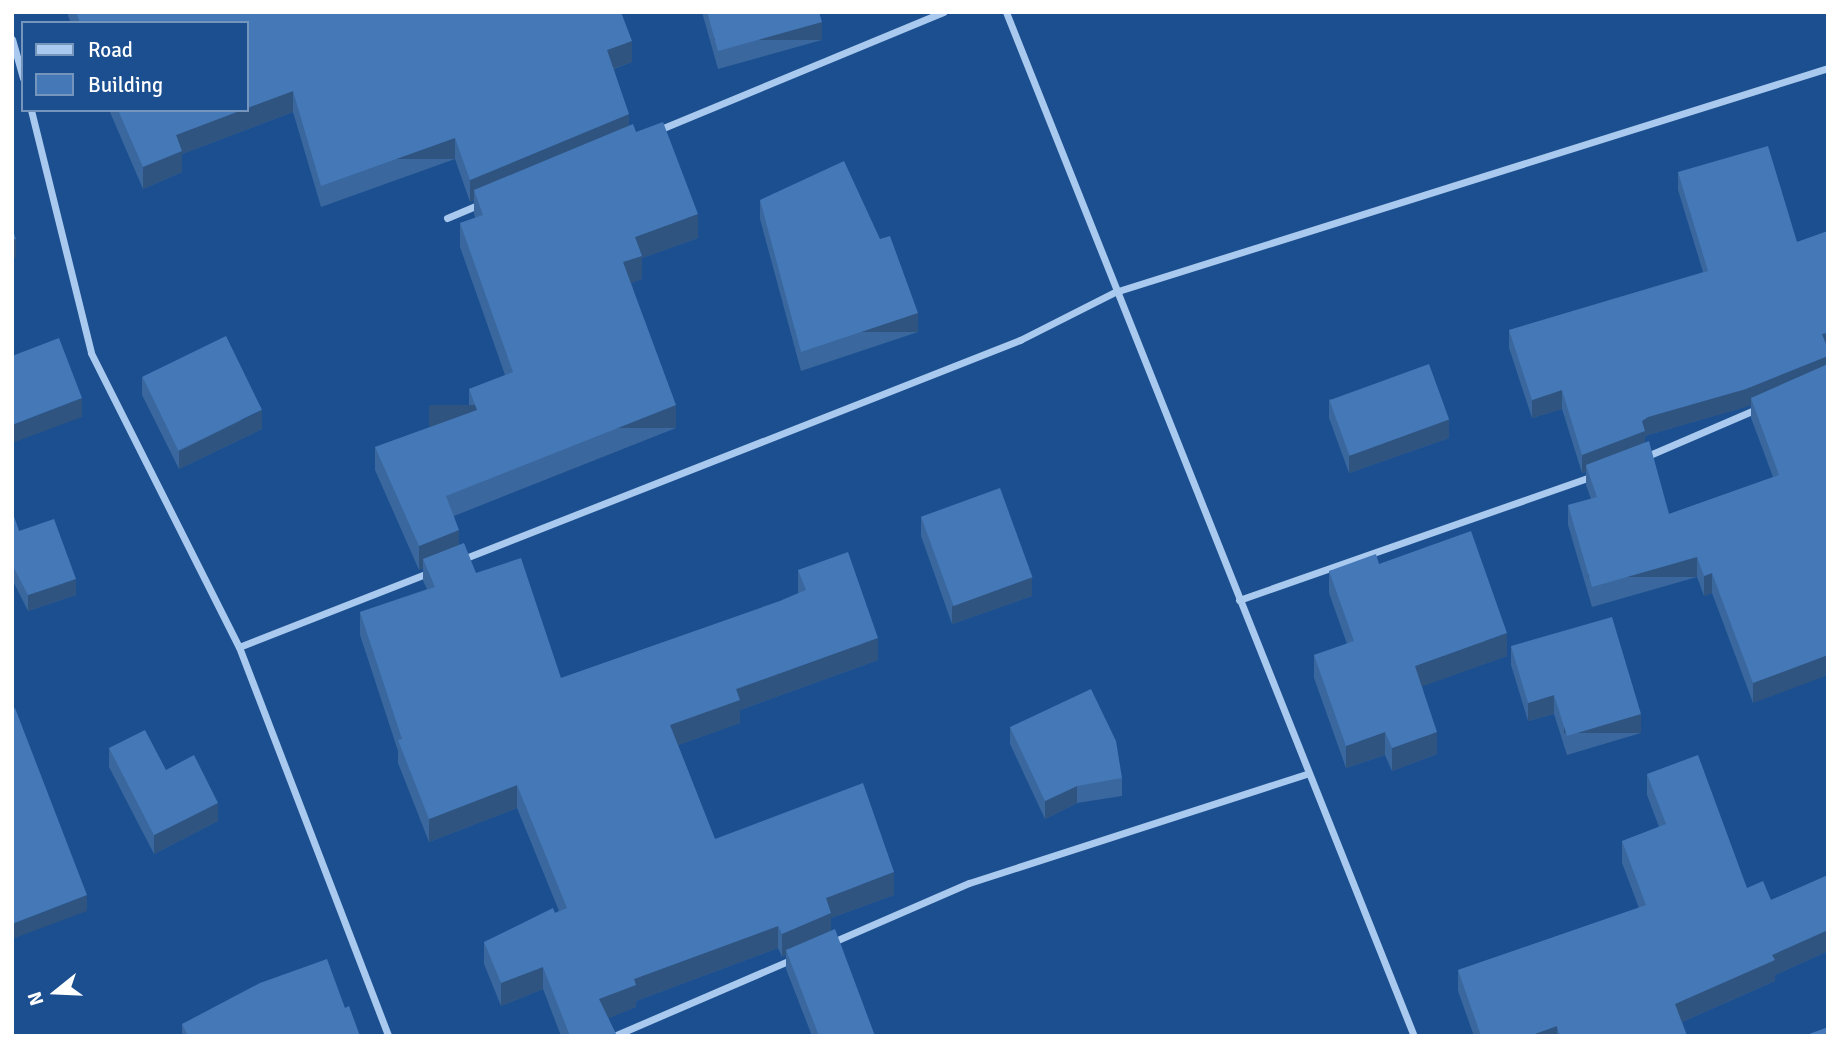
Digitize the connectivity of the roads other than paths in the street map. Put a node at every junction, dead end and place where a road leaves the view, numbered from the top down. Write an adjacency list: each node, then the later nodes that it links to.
1 (943, 12): 7 (street)
2 (1006, 12): 10 (street)
3 (12, 39): 5 (street)
4 (1828, 68): 10 (street)
5 (21, 71)
6 (31, 112): 17 (street)
7 (651, 133)
8 (486, 202): 9 (street)
9 (447, 218)
10 (1115, 292): 14 (street); 16 (street)
11 (1765, 406): 12 (street)
12 (1640, 459)
13 (1601, 473): 16 (street)
14 (447, 565)
15 (434, 570): 17 (street)
16 (1239, 600): 18 (street)
17 (239, 647): 21 (street)
18 (1309, 773): 19 (street); 23 (street)
19 (817, 949)
20 (804, 954): 22 (street)
21 (388, 1036)
22 (614, 1036)
23 (1414, 1036)

